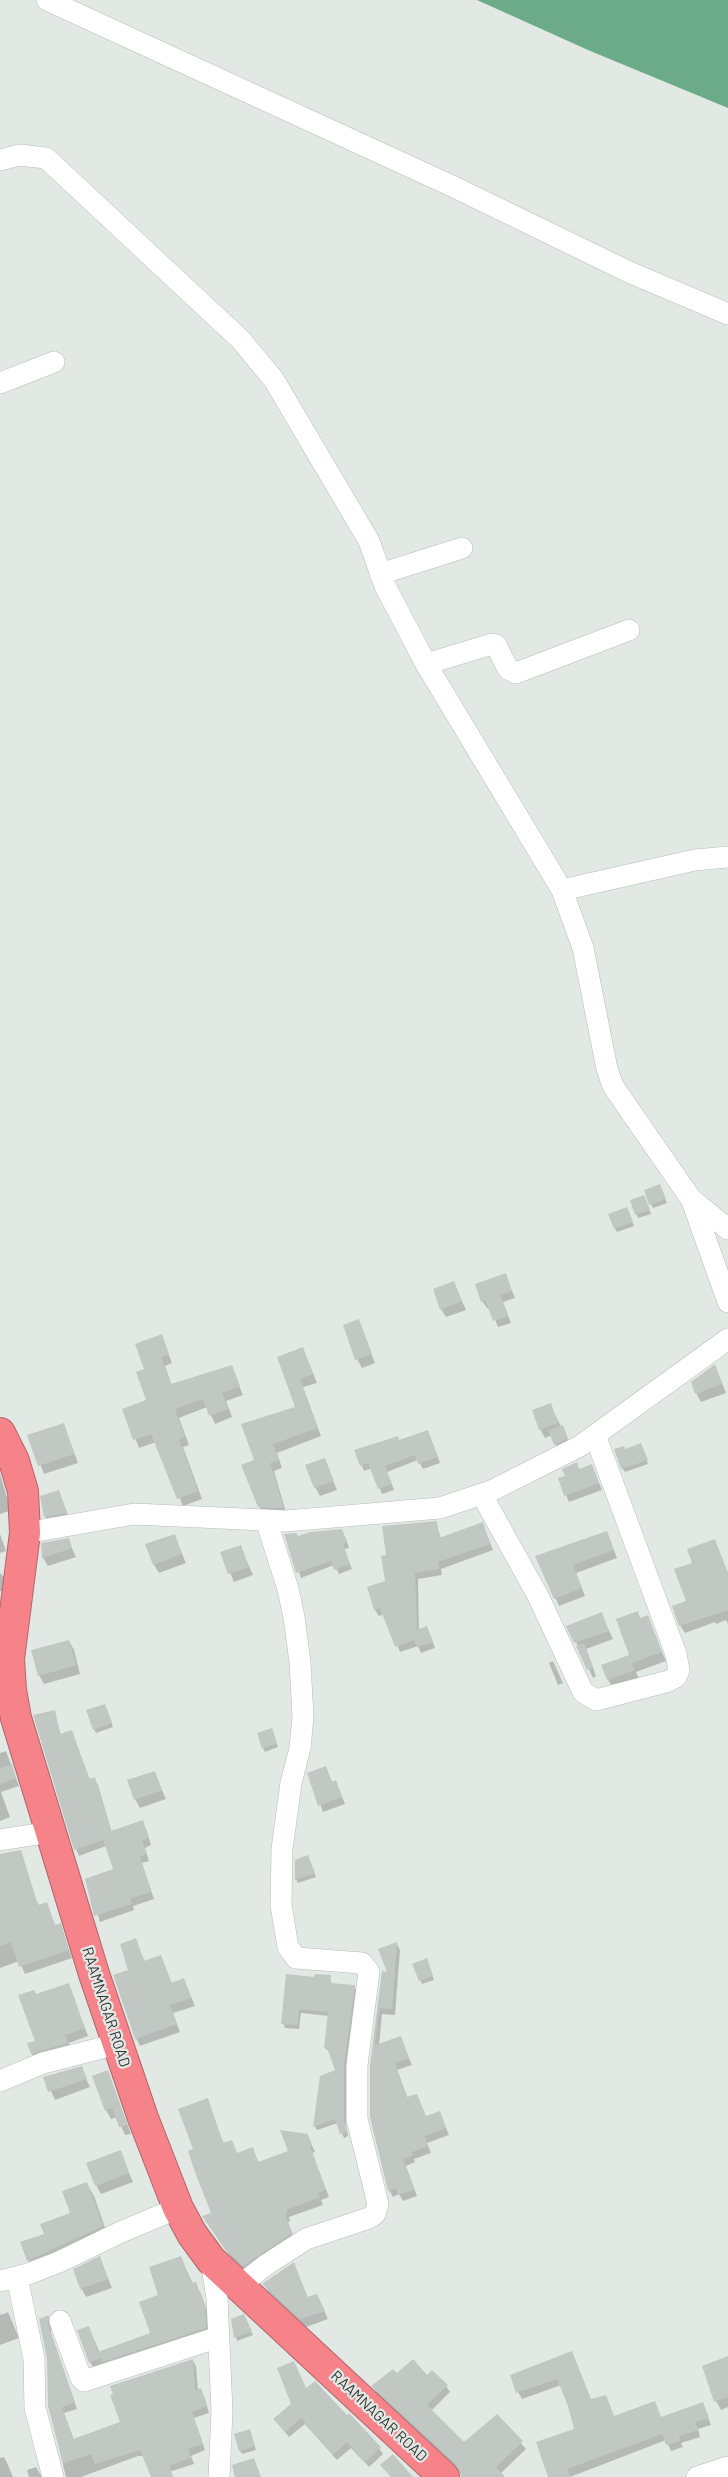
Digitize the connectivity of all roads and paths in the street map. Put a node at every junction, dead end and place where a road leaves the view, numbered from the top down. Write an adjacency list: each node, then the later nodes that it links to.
1 (46, 0): 3 (street)
2 (0, 160): 7 (street)
3 (728, 314)
4 (54, 362): 5 (street)
5 (0, 383)
6 (462, 548): 7 (street)
7 (380, 574): 9 (street)
8 (629, 630): 9 (street)
9 (426, 664): 11 (street)
10 (728, 857): 11 (street)
11 (562, 890): 12 (street)
12 (691, 1199): 13 (street); 14 (street)
13 (728, 1229)
14 (728, 1302)
15 (728, 1339): 17 (street)
16 (0, 1434): 20 (highway, RAAMNAGAR ROAD)
17 (595, 1435): 18 (street); 18 (street)
18 (482, 1495): 19 (street)
19 (266, 1520): 20 (street); 29 (street)
20 (25, 1533): 21 (highway, RAAMNAGAR ROAD)
21 (5, 1659): 22 (highway, RAAMNAGAR ROAD)
22 (51, 1832): 23 (street); 24 (highway, RAAMNAGAR ROAD)
23 (0, 1840)
24 (117, 2044): 25 (street); 26 (highway, RAAMNAGAR ROAD)
25 (0, 2081)
26 (178, 2208): 27 (highway, RAAMNAGAR ROAD); 28 (street)
27 (211, 2260): 29 (highway, RAAMNAGAR ROAD); 31 (street)
28 (9, 2279): 33 (street)
29 (239, 2286): 35 (highway, RAAMNAGAR ROAD)
30 (60, 2321): 31 (street)
31 (219, 2337): 34 (street)
32 (728, 2467): 36 (street)
33 (53, 2477)
34 (219, 2477)
35 (444, 2477)
36 (696, 2477)

